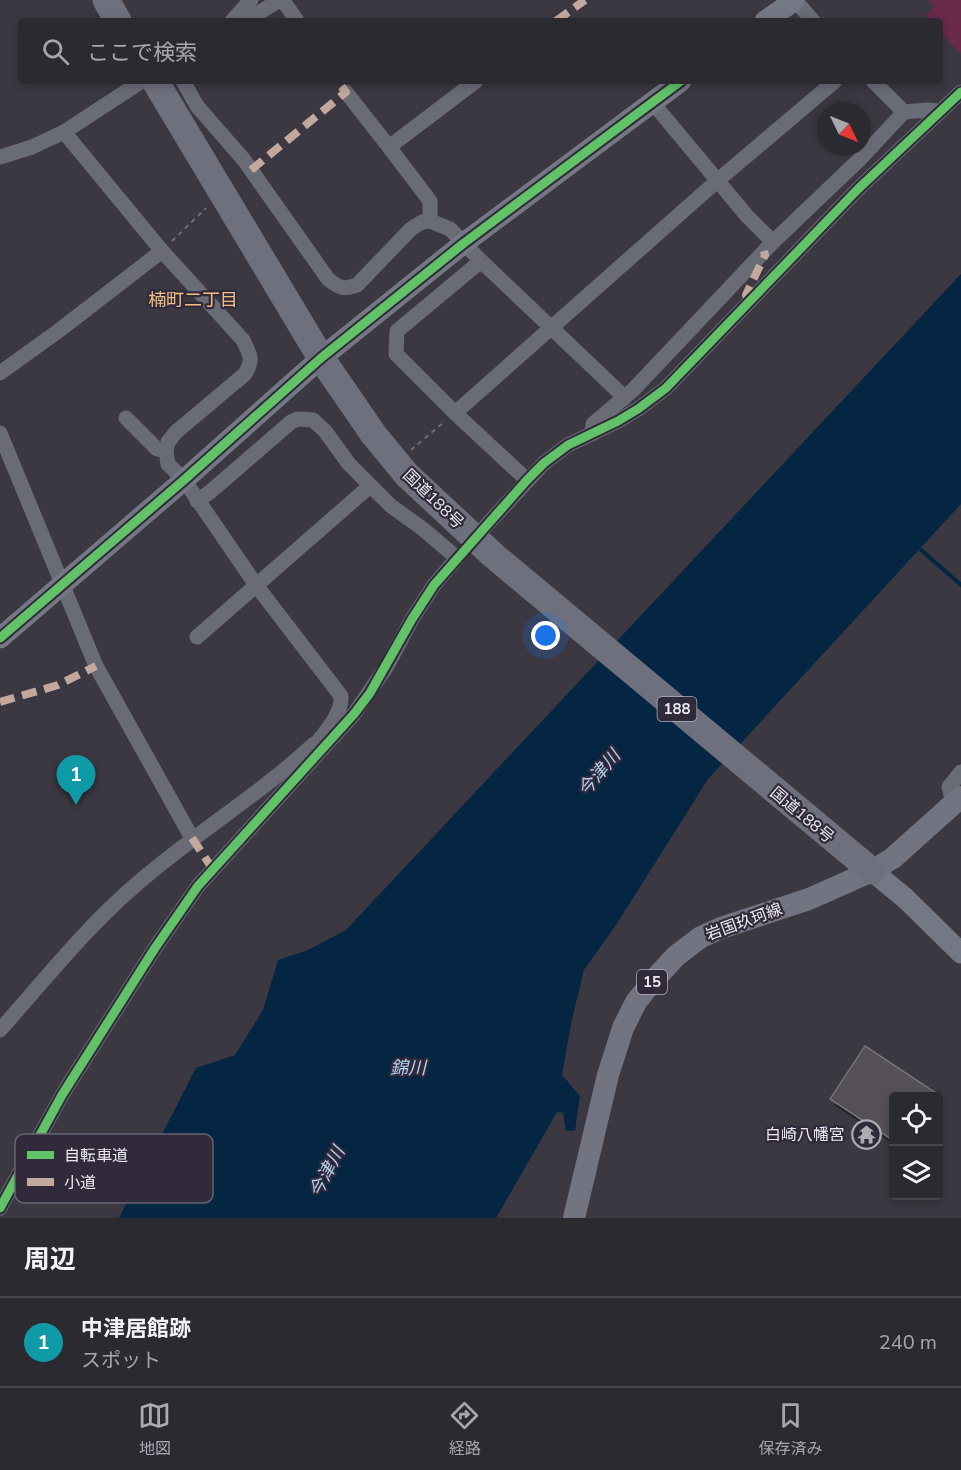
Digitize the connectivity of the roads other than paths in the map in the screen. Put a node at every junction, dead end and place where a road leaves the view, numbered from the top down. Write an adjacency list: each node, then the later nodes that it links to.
1 (106, 0): 4 (highway)
2 (251, 0): 5 (street)
3 (794, 0): 8 (street); 9 (street)
4 (116, 18)
5 (235, 18)
6 (251, 18): 7 (street)
7 (295, 18)
8 (769, 18)
9 (810, 18)
10 (144, 84): 22 (street)
11 (148, 84): 32 (highway, 国道188号 / 188)
12 (185, 84): 26 (street)
13 (472, 84): 23 (street)
14 (677, 84): 19 (street)
15 (831, 84): 25 (street)
16 (876, 84): 21 (street)
17 (346, 92): 23 (street)
18 (961, 92): 20 (street)
19 (652, 102): 25 (street); 28 (street)
20 (940, 111): 21 (street); 38 (street)
21 (904, 112): 27 (street)
22 (64, 132): 24 (street); 29 (street)
23 (389, 147): 26 (street)
24 (0, 157)
25 (717, 181): 27 (street); 31 (street)
26 (430, 221): 28 (street)
27 (773, 242): 34 (street)
28 (464, 243): 30 (street); 32 (street)
29 (162, 250): 33 (street); 39 (street)
30 (481, 261): 31 (street); 35 (street)
31 (552, 327): 34 (street); 35 (street)
32 (321, 358): 40 (street); 53 (highway, 国道188号 / 188)
33 (0, 373)
34 (623, 399): 38 (street)
35 (455, 413): 41 (street)
36 (126, 418): 39 (street)
37 (0, 433): 45 (street)
38 (592, 434): 41 (street)
39 (166, 451): 40 (street)
40 (184, 480): 43 (street); 45 (street)
41 (527, 480): 44 (street)
42 (370, 486): 43 (street); 46 (street); 49 (street)
43 (197, 501): 46 (street)
44 (483, 529)
45 (63, 584): 48 (street); 52 (street)
46 (256, 585): 47 (street); 49 (street)
47 (197, 637)
48 (0, 638)
49 (322, 743): 52 (street); 56 (street)
50 (961, 772): 51 (street)
51 (957, 800): 53 (main road, 岩国玖珂線 / 15)
52 (192, 838): 55 (street)
53 (872, 872): 54 (street); 59 (main road, 岩国玖珂線 / 15)
54 (961, 953)
55 (0, 1030)
56 (41, 1134)
57 (15, 1181): 58 (street)
58 (0, 1208)
59 (574, 1218)

